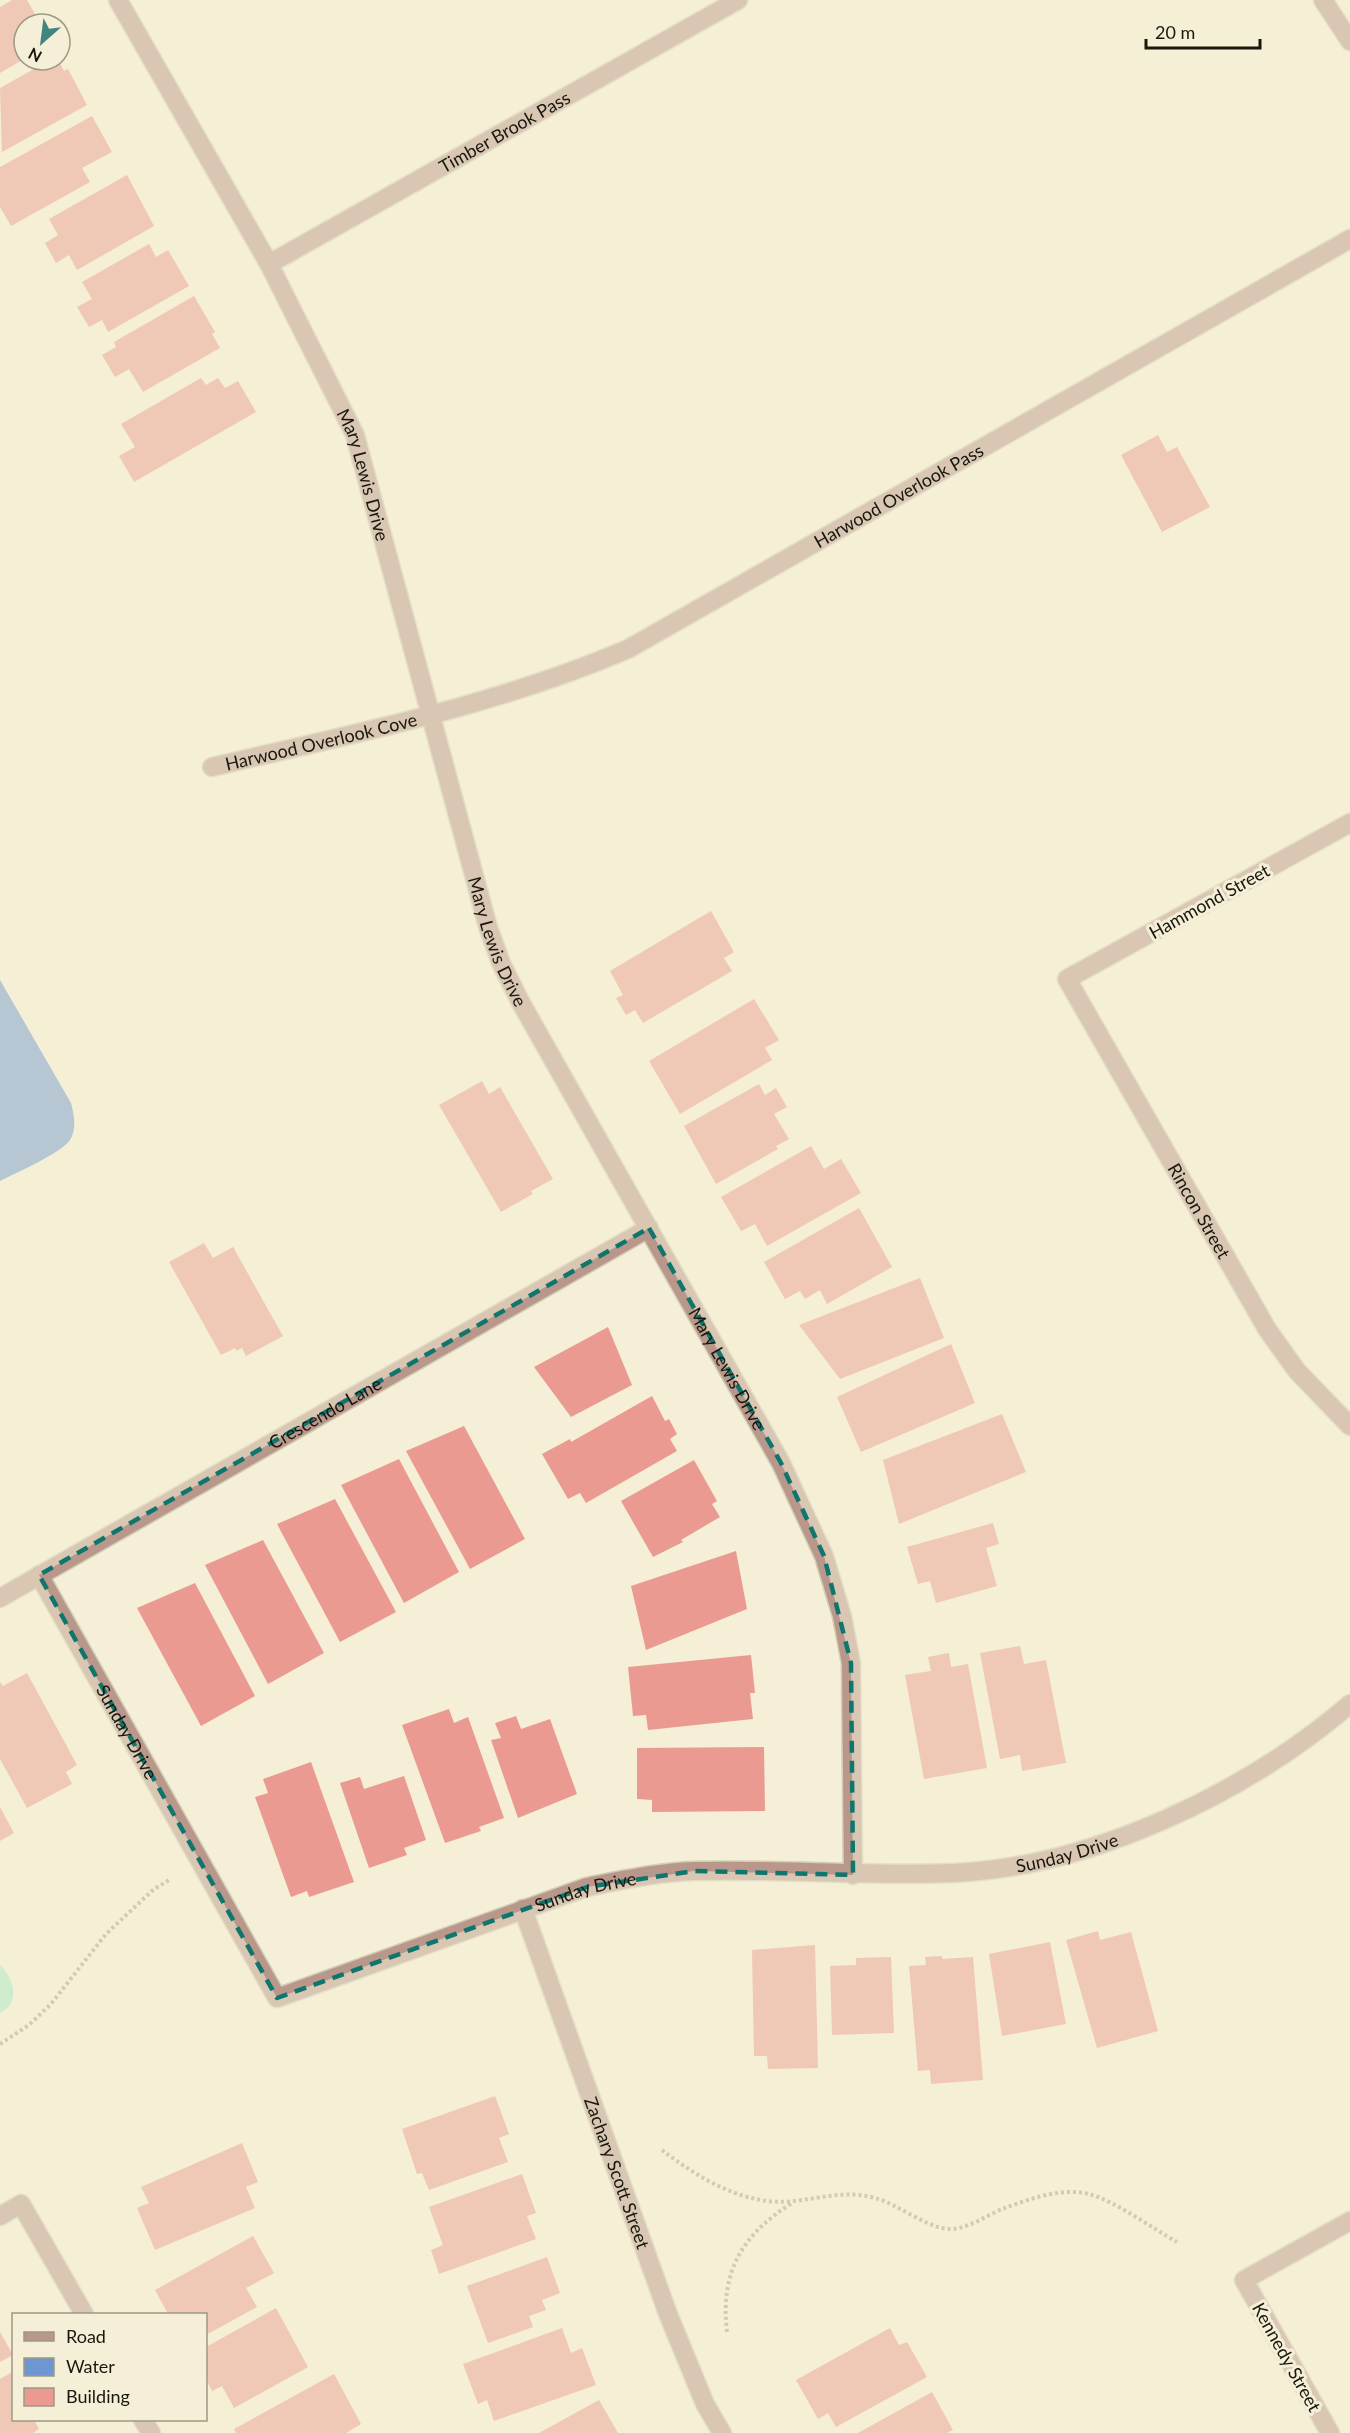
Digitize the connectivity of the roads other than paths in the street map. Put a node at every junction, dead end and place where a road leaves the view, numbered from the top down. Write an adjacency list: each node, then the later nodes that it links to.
1 (118, 0): 6 (street, Mary Lewis Drive)
2 (738, 0): 6 (street, Timber Brook Pass)
3 (1323, 0): 4 (street)
4 (1350, 41)
5 (1350, 239): 7 (street, Harwood Overlook Pass)
6 (269, 264): 7 (street, Mary Lewis Drive)
7 (432, 715): 8 (street, Harwood Overlook Cove); 11 (street, Mary Lewis Drive)
8 (212, 767)
9 (1350, 823): 10 (street, Hammond Street)
10 (1067, 979): 12 (street, Rincon Street)
11 (650, 1228): 13 (street, Crescendo Lane); 16 (street, Mary Lewis Drive)
12 (1350, 1426)
13 (39, 1575): 14 (street, Crescendo Lane); 17 (street, Sunday Drive)
14 (0, 1598)
15 (1350, 1704): 16 (street, Sunday Drive)
16 (853, 1875): 17 (street, Sunday Drive)
17 (523, 1909): 21 (street, Zachary Scott Street)
18 (0, 2216): 20 (street)
19 (1350, 2221): 22 (street, Kennedy Street)
20 (83, 2313)
21 (722, 2433)
22 (1330, 2433)

